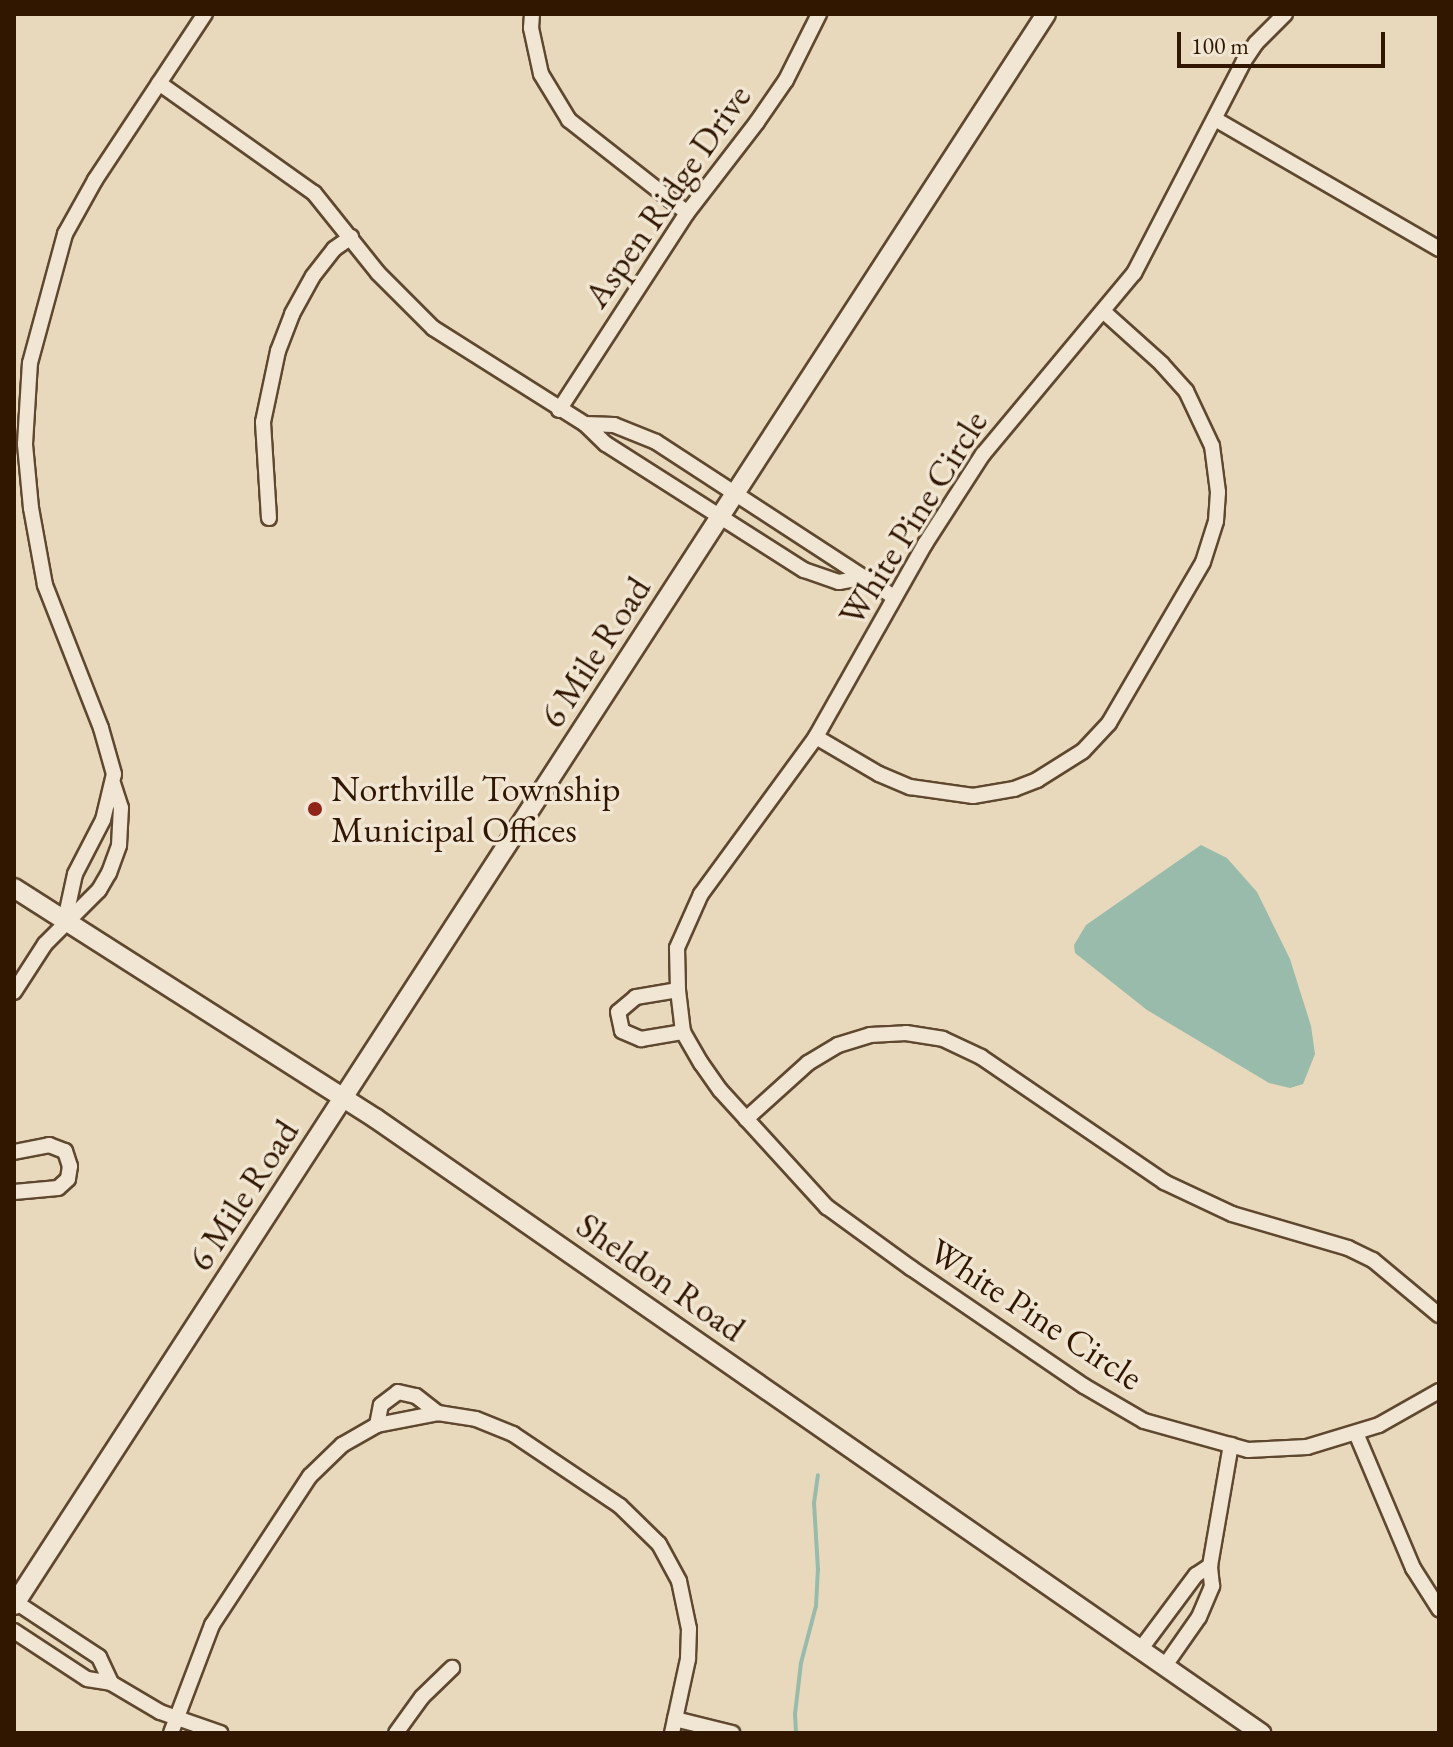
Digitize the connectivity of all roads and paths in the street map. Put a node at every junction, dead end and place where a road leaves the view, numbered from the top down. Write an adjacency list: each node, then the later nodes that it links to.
1 (205, 14): 6 (street)
2 (532, 14): 8 (street)
3 (819, 14): 8 (street, Aspen Ridge Drive)
4 (1046, 14): 15 (street, 6 Mile Road)
5 (1285, 14): 7 (street, White Pine Circle)
6 (159, 83): 9 (street); 13 (street)
7 (1215, 119): 10 (street); 11 (street, White Pine Circle)
8 (687, 213): 12 (street, Aspen Ridge Drive)
9 (351, 237): 12 (street); 17 (street)
10 (1439, 249)
11 (1104, 312): 19 (street, White Pine Circle); 20 (street)
12 (559, 410): 14 (street)
13 (20, 417): 21 (street)
14 (585, 424): 15 (street); 16 (street, White Pine Circle)
15 (736, 493): 16 (street, 6 Mile Road); 18 (street)
16 (720, 517): 18 (street, White Pine Circle); 27 (street, 6 Mile Road)
17 (269, 518)
18 (861, 578): 19 (street)
19 (894, 597): 20 (street, White Pine Circle)
20 (816, 737): 24 (street, White Pine Circle)
21 (113, 784): 23 (street); 23 (street)
22 (14, 888): 23 (street, Sheldon Road)
23 (65, 920): 25 (street); 27 (street, Sheldon Road)
24 (678, 990): 26 (street, White Pine Circle); 26 (street)
25 (14, 992)
26 (683, 1032): 28 (street, White Pine Circle)
27 (343, 1101): 38 (street, 6 Mile Road); 41 (street, Sheldon Road)
28 (746, 1119): 31 (street); 36 (street, White Pine Circle)
29 (14, 1152): 30 (street)
30 (14, 1192)
31 (1439, 1315)
32 (1439, 1391): 35 (street, White Pine Circle)
33 (438, 1413): 34 (street); 34 (street); 46 (street)
34 (377, 1425): 45 (street)
35 (1356, 1433): 36 (street, White Pine Circle); 39 (street)
36 (1231, 1445): 37 (street)
37 (1210, 1566): 41 (street); 42 (street)
38 (15, 1603): 44 (street)
39 (1439, 1609)
40 (14, 1631): 44 (street)
41 (1140, 1650): 42 (street, Sheldon Road)
42 (1164, 1667): 51 (street, Sheldon Road)
43 (452, 1668): 49 (street)
44 (111, 1683): 45 (street)
45 (176, 1718): 47 (street); 48 (street)
46 (673, 1726): 50 (street)
47 (171, 1733)
48 (220, 1733)
49 (396, 1733)
50 (732, 1733)
51 (1261, 1733)

